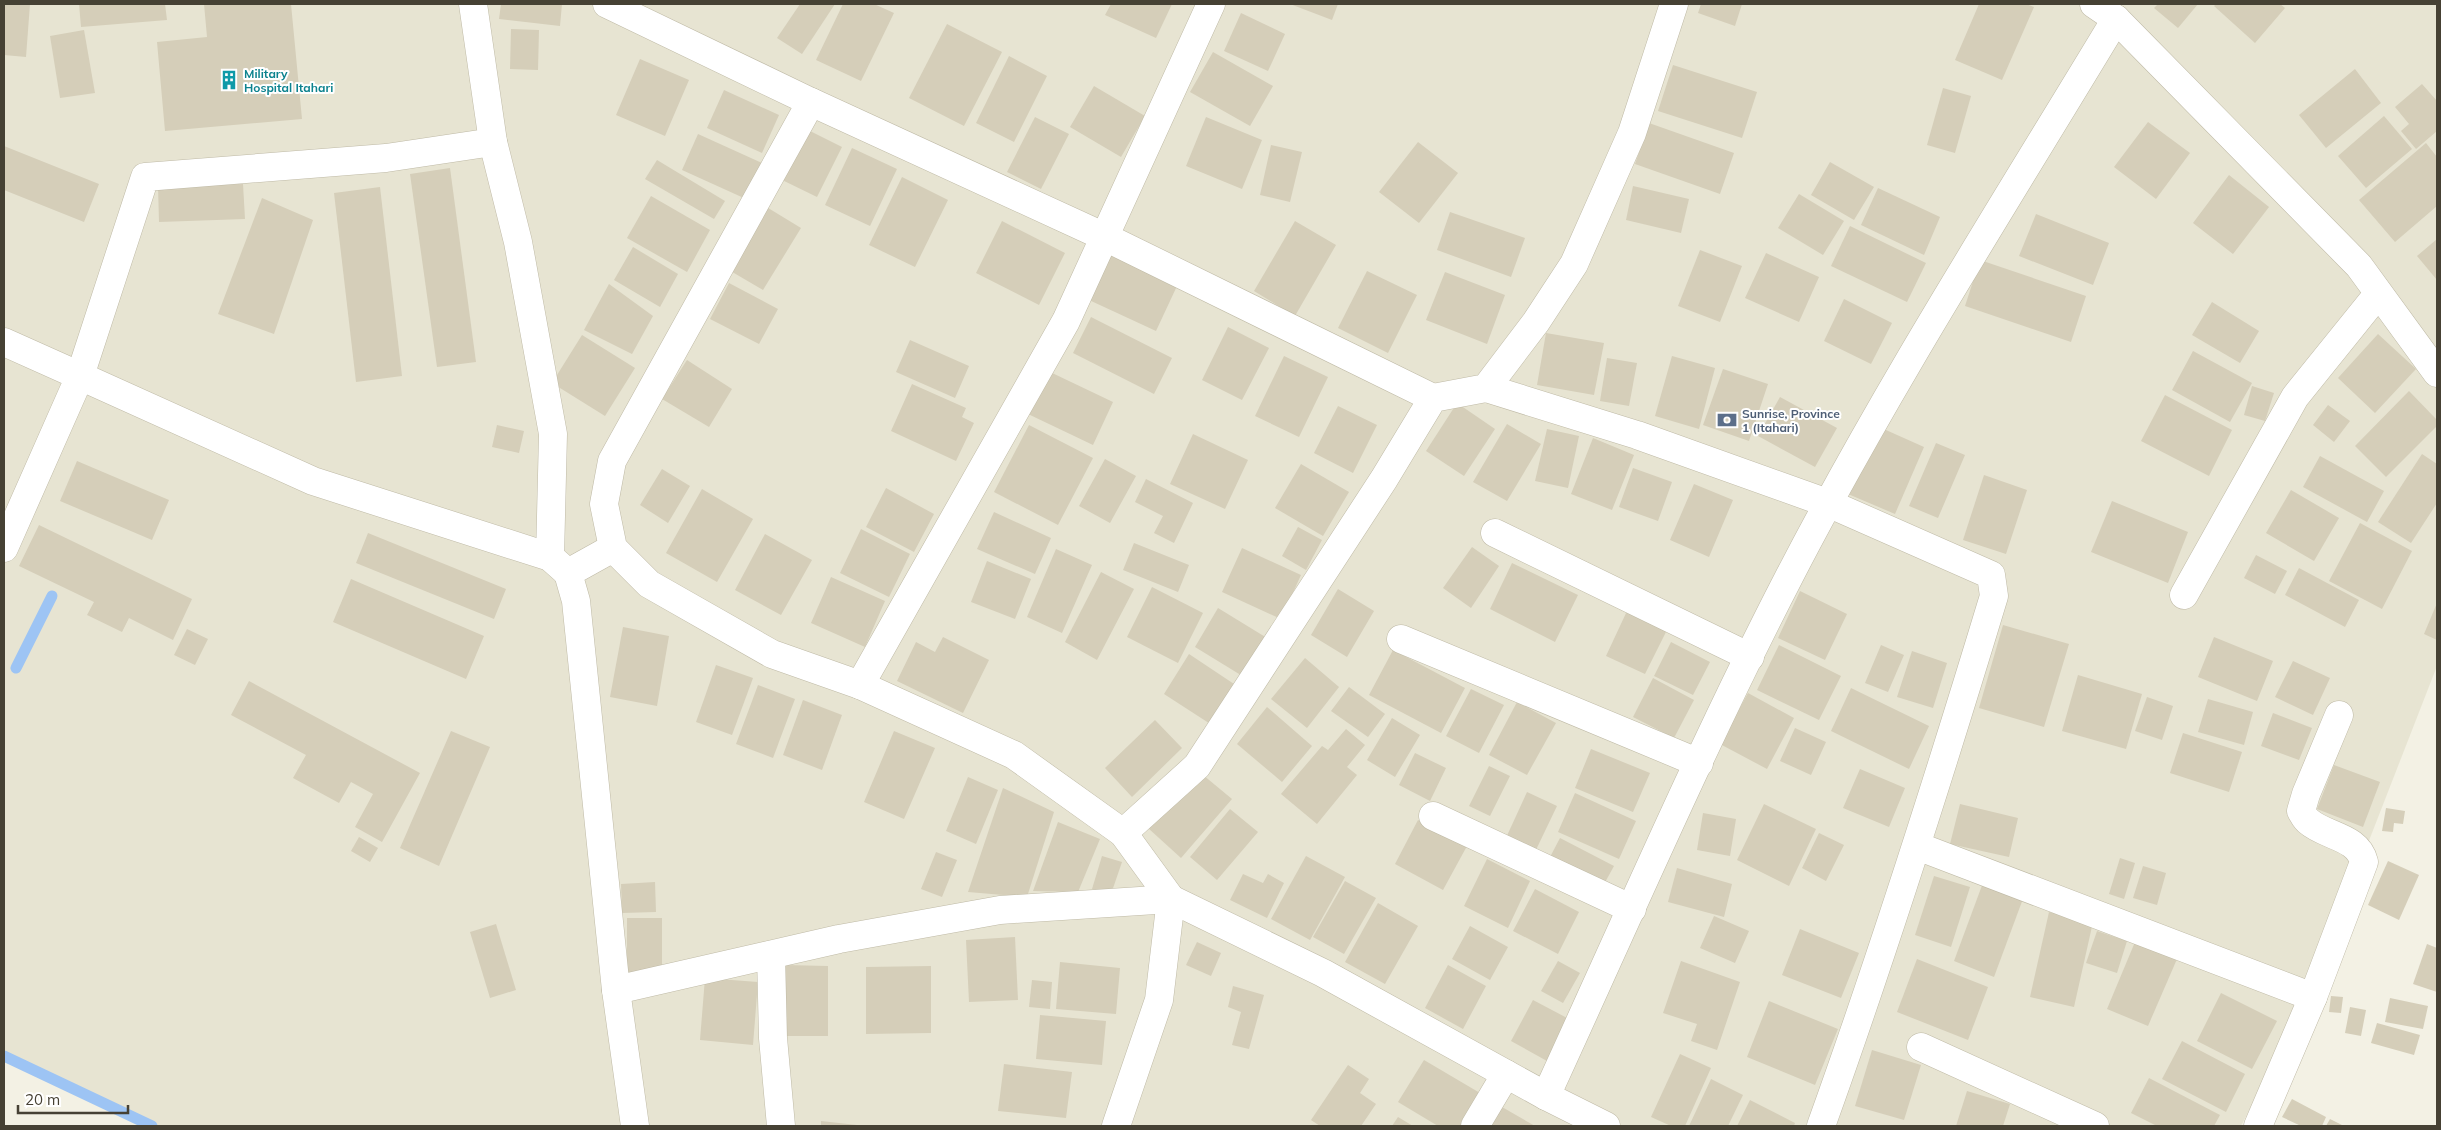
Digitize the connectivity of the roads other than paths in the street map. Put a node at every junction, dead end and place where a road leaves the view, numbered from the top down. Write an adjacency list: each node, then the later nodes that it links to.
1 (473, 4): 8 (street)
2 (606, 4): 7 (street)
3 (1211, 4): 9 (street)
4 (1674, 4): 14 (street)
5 (2094, 4): 6 (street)
6 (2116, 20): 10 (street); 16 (street)
7 (811, 102): 9 (street); 19 (street)
8 (493, 142): 13 (street); 20 (street)
9 (1104, 237): 15 (street); 24 (street)
10 (2378, 294): 12 (street); 21 (street)
11 (4, 342): 13 (street)
12 (2437, 373)
13 (80, 376): 18 (street); 20 (street)
14 (1486, 388): 15 (street); 16 (street)
15 (1433, 398): 28 (street)
16 (1830, 504): 23 (street); 29 (street)
17 (1495, 533): 23 (street)
18 (4, 548)
19 (614, 548): 20 (street); 24 (street)
20 (559, 565): 33 (street)
21 (2184, 596)
22 (1401, 639): 26 (street)
23 (1750, 657): 26 (street)
24 (860, 685): 28 (street)
25 (2340, 715): 34 (street)
26 (1699, 763): 31 (street)
27 (1433, 816): 31 (street)
28 (1123, 833): 30 (street)
29 (1916, 846): 34 (street); 43 (street)
30 (1171, 899): 32 (street); 36 (street); 40 (street)
31 (1632, 909): 37 (street)
32 (771, 955): 33 (street); 39 (street)
33 (616, 990): 38 (street)
34 (2313, 997): 45 (street)
35 (1921, 1047): 44 (street)
36 (1506, 1074): 37 (street); 41 (street)
37 (1546, 1096): 42 (street)
38 (635, 1126)
39 (781, 1126)
40 (1116, 1126)
41 (1475, 1126)
42 (1606, 1126)
43 (1821, 1126)
44 (2095, 1126)
45 (2258, 1126)

